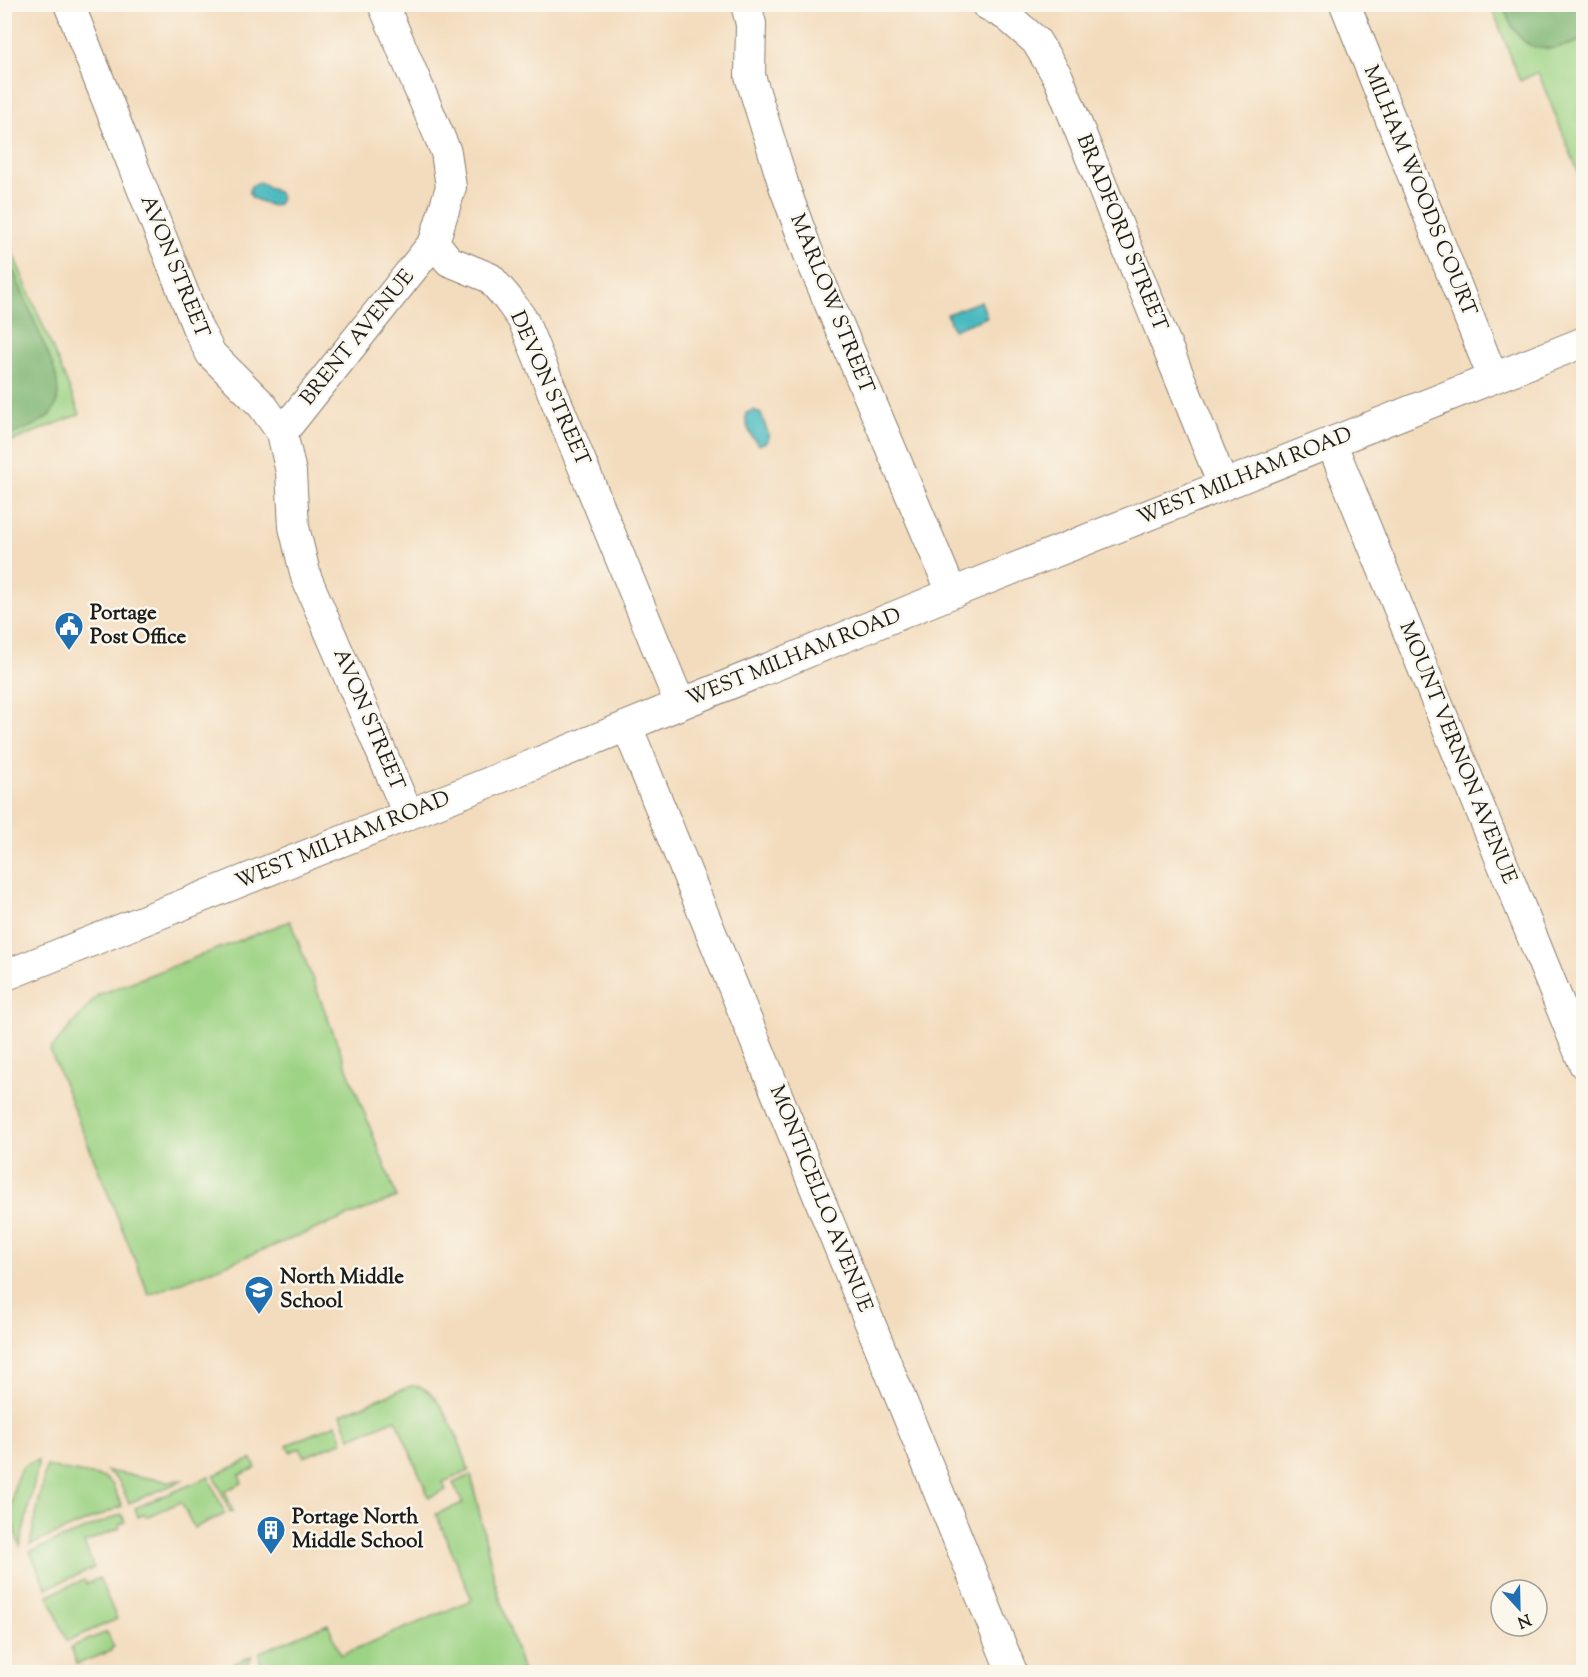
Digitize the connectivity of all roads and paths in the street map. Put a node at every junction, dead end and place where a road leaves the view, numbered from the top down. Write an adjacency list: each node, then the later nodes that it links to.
1 (69, 4): 9 (street, AVON STREET)
2 (383, 4): 6 (street)
3 (746, 4): 12 (street, MARLOW STREET)
4 (986, 4): 11 (street, BRADFORD STREET)
5 (1345, 4): 8 (street, MILHAM WOODS COURT)
6 (434, 242): 9 (street, BRENT AVENUE); 13 (street, DEVON STREET)
7 (1584, 342): 8 (street, WEST MILHAM ROAD)
8 (1493, 378): 10 (street, WEST MILHAM ROAD)
9 (282, 433): 15 (street, AVON STREET)
10 (1331, 442): 11 (street, WEST MILHAM ROAD); 17 (street, MOUNT VERNON AVENUE)
11 (1223, 485): 12 (street, WEST MILHAM ROAD)
12 (952, 593): 13 (street, WEST MILHAM ROAD)
13 (680, 704): 14 (street, WEST MILHAM ROAD)
14 (627, 726): 15 (street, WEST MILHAM ROAD); 18 (street, MONTICELLO AVENUE)
15 (408, 814): 16 (street, WEST MILHAM ROAD)
16 (4, 976)
17 (1584, 1064)
18 (1012, 1672)

